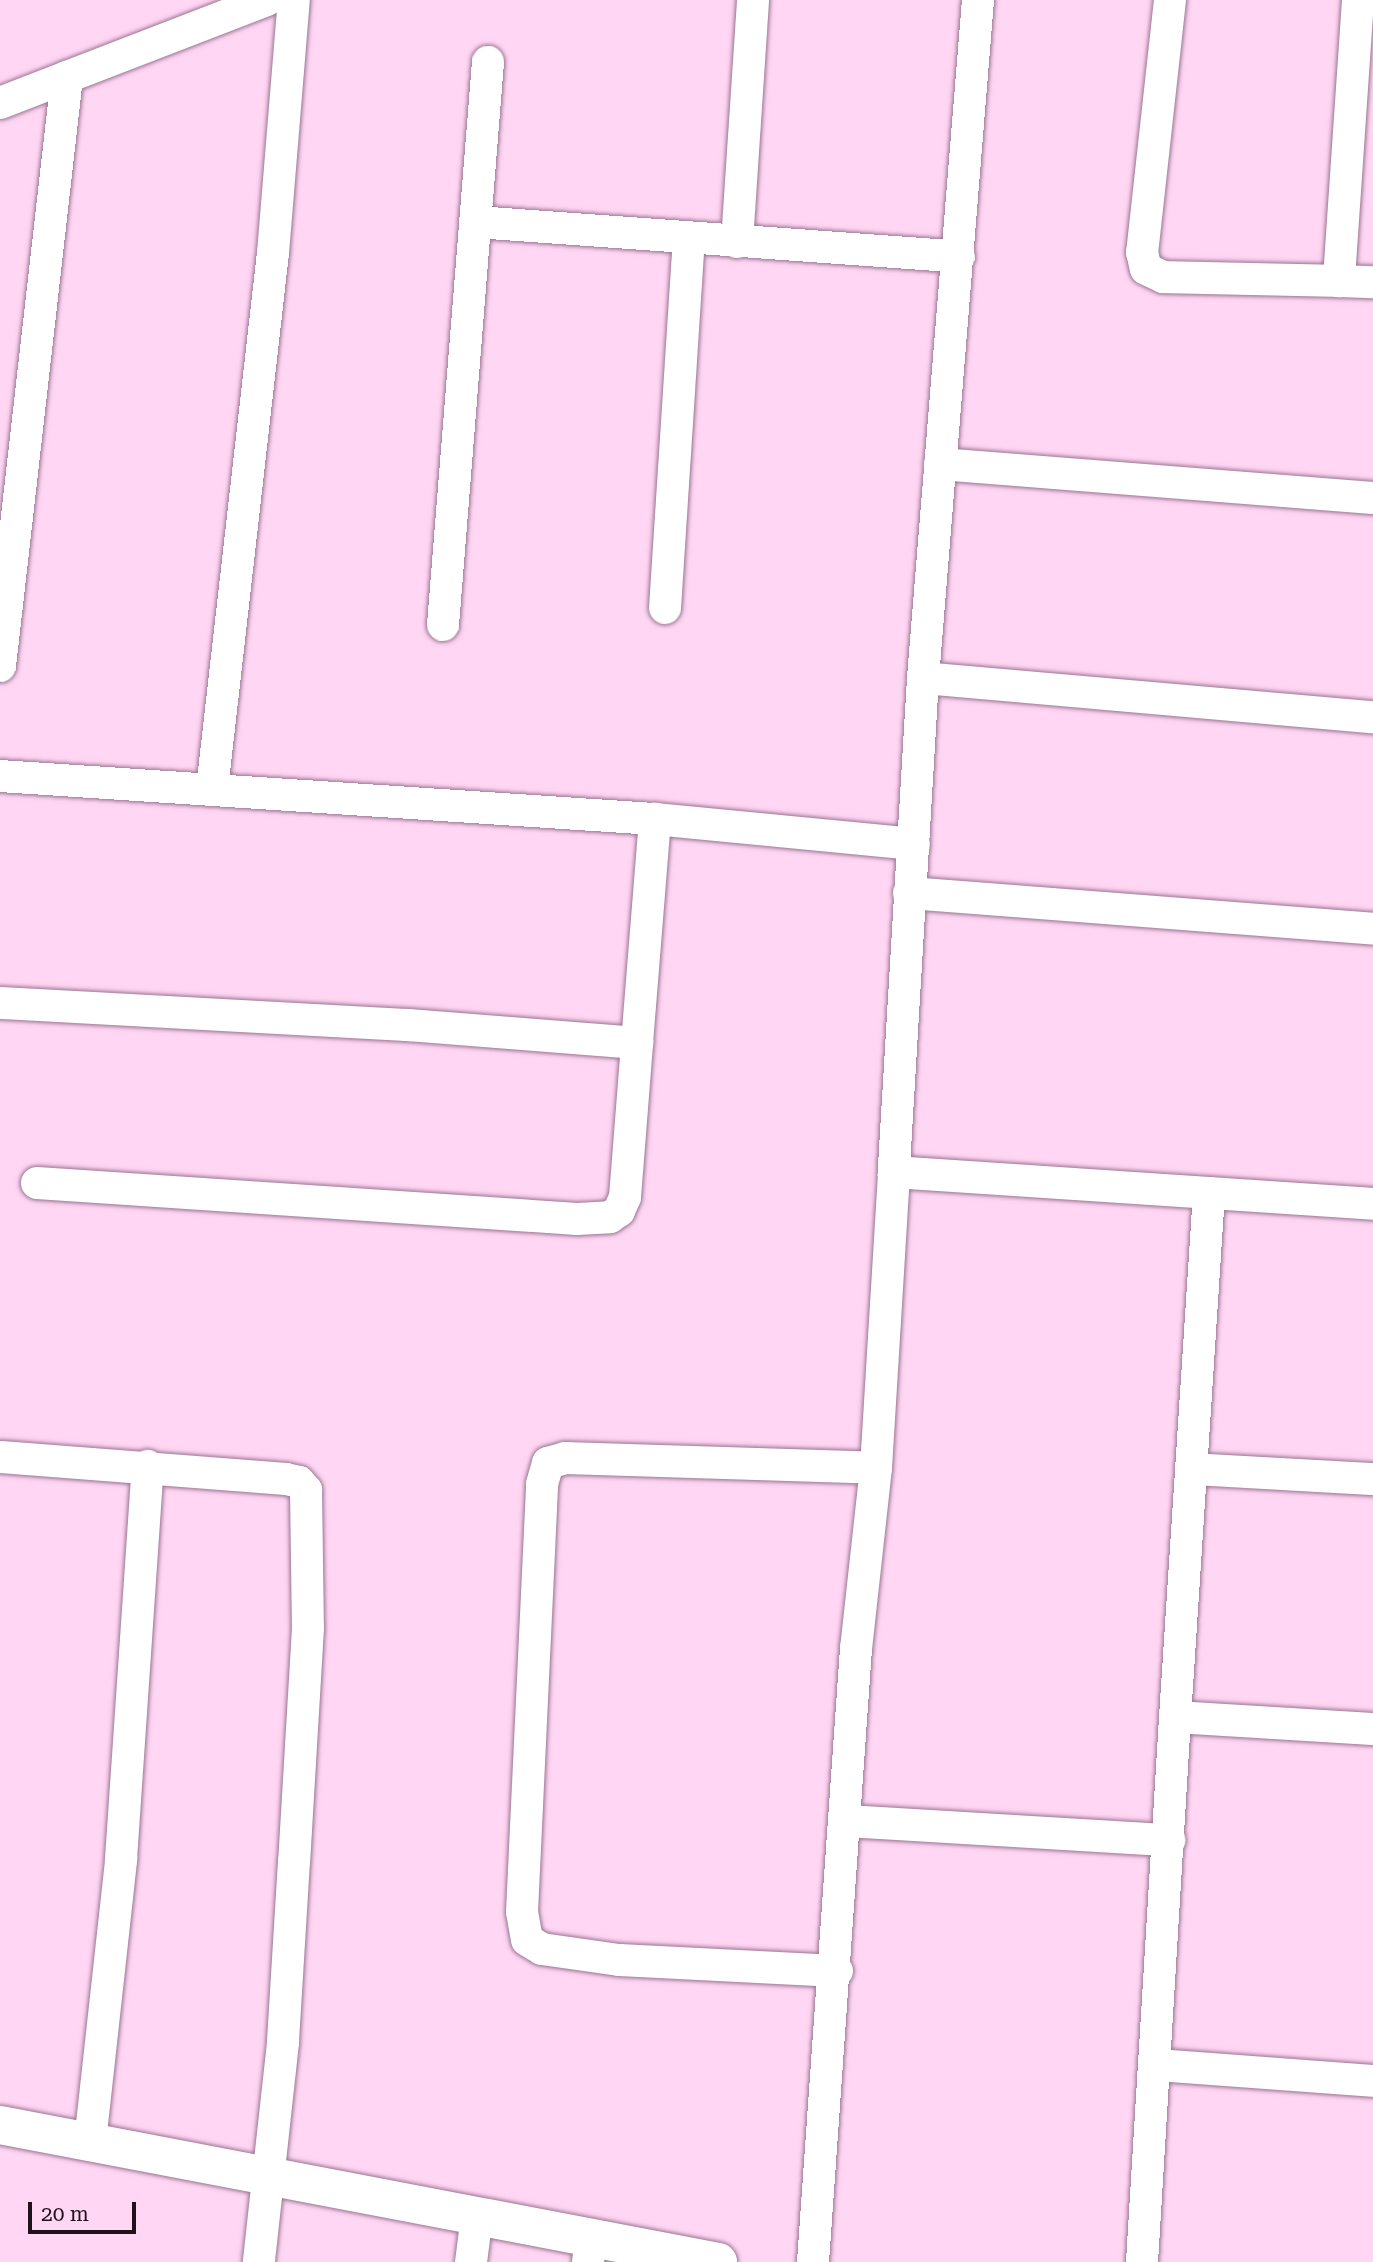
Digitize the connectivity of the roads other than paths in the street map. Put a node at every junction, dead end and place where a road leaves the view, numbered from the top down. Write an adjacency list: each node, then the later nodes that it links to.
1 (267, 0): 8 (street)
2 (294, 0): 24 (street)
3 (752, 0): 12 (street)
4 (978, 0): 13 (street)
5 (1170, 0): 14 (street)
6 (1358, 0): 14 (street)
7 (488, 62): 10 (street)
8 (67, 77): 9 (street); 20 (street)
9 (0, 103)
10 (476, 222): 11 (street); 19 (street)
11 (689, 239): 12 (street); 18 (street)
12 (737, 242): 13 (street)
13 (959, 257): 16 (street)
14 (1339, 281): 15 (street)
15 (1373, 282)
16 (940, 464): 17 (street); 21 (street)
17 (1373, 498)
18 (665, 608)
19 (443, 625)
20 (0, 666)
21 (923, 678): 22 (street); 26 (street)
22 (1373, 717)
23 (0, 776): 24 (street)
24 (212, 789): 25 (street)
25 (655, 819): 26 (street); 30 (street)
26 (914, 844): 27 (street)
27 (909, 893): 28 (street); 31 (street)
28 (1373, 929)
29 (0, 1003): 30 (street)
30 (637, 1043): 32 (street)
31 (894, 1172): 33 (street); 37 (street)
32 (37, 1183)
33 (1209, 1193): 34 (street); 38 (street)
34 (1373, 1204)
35 (1, 1457): 36 (street)
36 (148, 1466): 48 (street); 49 (street)
37 (876, 1468): 42 (street); 44 (street)
38 (1192, 1469): 39 (street); 40 (street)
39 (1373, 1479)
40 (1175, 1717): 41 (street); 43 (street)
41 (1373, 1729)
42 (846, 1821): 43 (street); 44 (street)
43 (1169, 1840): 45 (street)
44 (837, 1971): 55 (street)
45 (1156, 2065): 46 (street); 56 (street)
46 (1373, 2081)
47 (0, 2125): 48 (street)
48 (90, 2142): 49 (street)
49 (266, 2176): 50 (street); 52 (street)
50 (477, 2216): 51 (street); 53 (street)
51 (589, 2250): 54 (street)
52 (259, 2262)
53 (471, 2262)
54 (718, 2262)
55 (813, 2262)
56 (1142, 2262)

